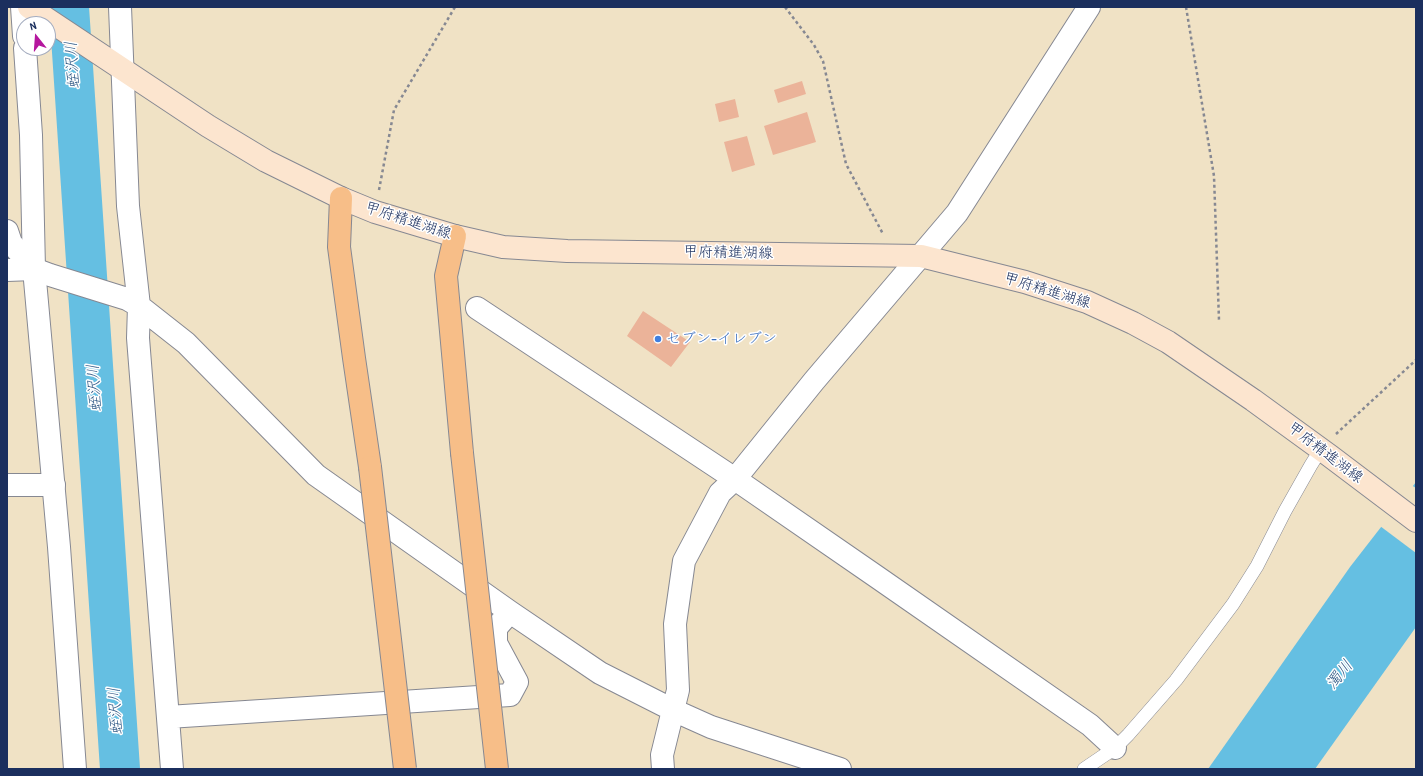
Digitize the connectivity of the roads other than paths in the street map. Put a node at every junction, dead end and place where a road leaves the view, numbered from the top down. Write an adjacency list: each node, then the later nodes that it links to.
1 (120, 7): 5 (street)
2 (1089, 7): 9 (street)
3 (29, 8): 5 (main road, 甲府精進湖線)
4 (26, 56): 11 (street)
5 (118, 66): 6 (main road, 甲府精進湖線); 12 (street)
6 (341, 198): 8 (main road, 甲府精進湖線); 25 (highway, bridge)
7 (7, 231): 11 (street)
8 (455, 236): 9 (main road, 甲府精進湖線); 26 (highway, bridge)
9 (921, 256): 14 (main road, 甲府精進湖線); 15 (street)
10 (7, 270): 11 (street)
11 (42, 272): 12 (street); 16 (street)
12 (133, 302): 19 (street); 21 (street)
13 (478, 308): 15 (street)
14 (1326, 453): 18 (main road, 甲府精進湖線); 22 (lane)
15 (735, 479): 20 (street); 22 (street)
16 (54, 485): 17 (street); 23 (street)
17 (7, 486)
18 (1416, 521)
19 (510, 612): 20 (street); 21 (street)
20 (673, 710): 27 (street); 28 (street)
21 (168, 717): 24 (street)
22 (1115, 748): 29 (lane); 30 (lane)
23 (75, 769)
24 (172, 769)
25 (405, 769)
26 (497, 769)
27 (663, 769)
28 (840, 769)
29 (1084, 769)
30 (1100, 769)

